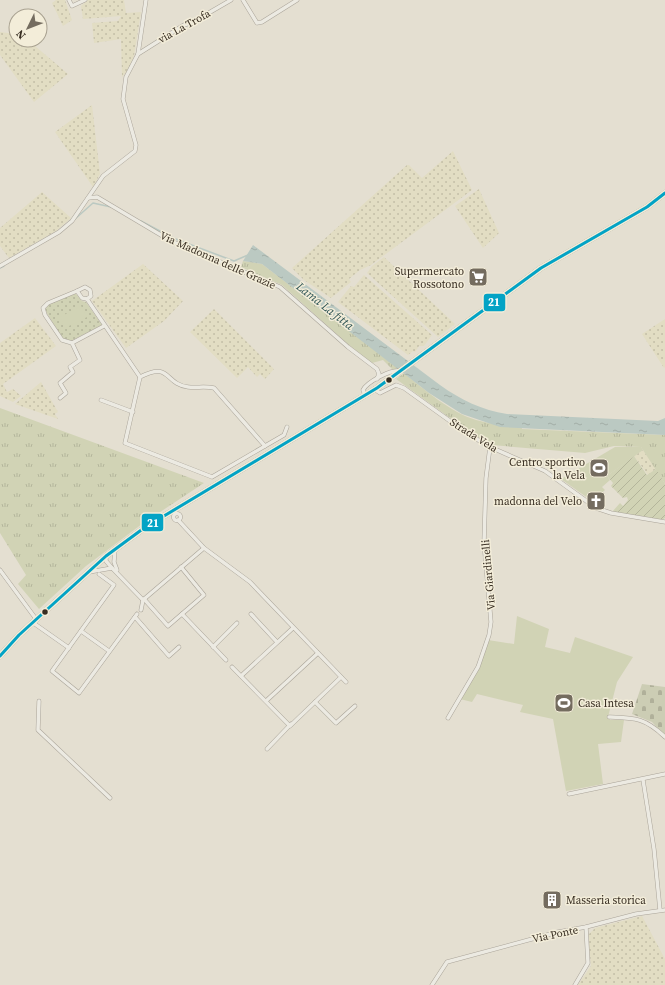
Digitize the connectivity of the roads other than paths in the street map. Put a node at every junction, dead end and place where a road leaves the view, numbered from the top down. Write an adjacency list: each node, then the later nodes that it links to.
1 (68, 0): 2 (street)
2 (85, 0)
3 (146, 0): 7 (street)
4 (231, 0): 7 (street, via La Trofa)
5 (243, 0): 6 (street)
6 (297, 0)
7 (138, 54): 8 (street)
8 (97, 186): 10 (street); 11 (street)
9 (665, 193): 17 (main road)
10 (88, 198): 11 (street); 12 (street)
11 (100, 198): 19 (street, Via Madonna delle Grazie)
12 (0, 266)
13 (77, 291): 14 (street); 14 (street); 16 (street)
14 (87, 299): 15 (street)
15 (104, 326): 16 (street); 18 (street)
16 (72, 343): 22 (street)
17 (401, 371): 19 (street); 20 (main road)
18 (140, 377): 24 (street); 26 (street)
19 (377, 379): 21 (street)
20 (374, 389): 21 (main road); 27 (street, Strada Vela)
21 (365, 395): 31 (main road)
22 (60, 398)
23 (101, 400): 24 (street)
24 (133, 412): 26 (street)
25 (287, 427): 26 (street)
26 (265, 446)
27 (490, 447): 29 (street, Strada Vela); 65 (street, Via Giardinelli)
28 (178, 520): 30 (street)
29 (665, 522)
30 (204, 548): 34 (street); 46 (street)
31 (115, 549): 32 (main road); 33 (street)
32 (106, 556): 33 (street); 35 (street); 38 (main road)
33 (114, 562): 37 (street)
34 (181, 567): 40 (street); 42 (street)
35 (112, 568): 37 (street); 38 (street)
36 (0, 570): 44 (street)
37 (118, 571): 40 (street)
38 (88, 572): 44 (main road)
39 (99, 574): 47 (street)
40 (144, 600): 41 (street); 42 (street)
41 (141, 610)
42 (182, 614): 50 (street)
43 (251, 614): 48 (street)
44 (34, 621): 51 (street); 54 (main road)
45 (237, 624): 50 (street)
46 (293, 628): 48 (street); 53 (street)
47 (81, 631): 51 (street); 52 (street)
48 (277, 642): 57 (street)
49 (179, 647): 52 (street)
50 (213, 647): 55 (street)
51 (69, 648): 52 (street)
52 (109, 651)
53 (318, 653): 58 (street); 61 (street)
54 (0, 656)
55 (226, 660)
56 (232, 667): 57 (street)
57 (241, 676): 61 (street)
58 (341, 677): 59 (street); 62 (street); 66 (street)
59 (346, 682)
60 (39, 701): 72 (street)
61 (266, 701): 66 (street)
62 (315, 702): 63 (street); 66 (street)
63 (355, 706)
64 (609, 717): 67 (street)
65 (448, 718)
66 (290, 726): 68 (street)
67 (665, 737)
68 (267, 749)
69 (665, 774): 70 (street)
70 (644, 780): 71 (street); 73 (street)
71 (569, 794)
72 (110, 798)
73 (660, 910): 74 (street, Via Ponte); 75 (street, Via Ponte)
74 (665, 910)
75 (586, 927): 76 (street, Via Ponte); 77 (street)
76 (432, 985)
77 (575, 985)

